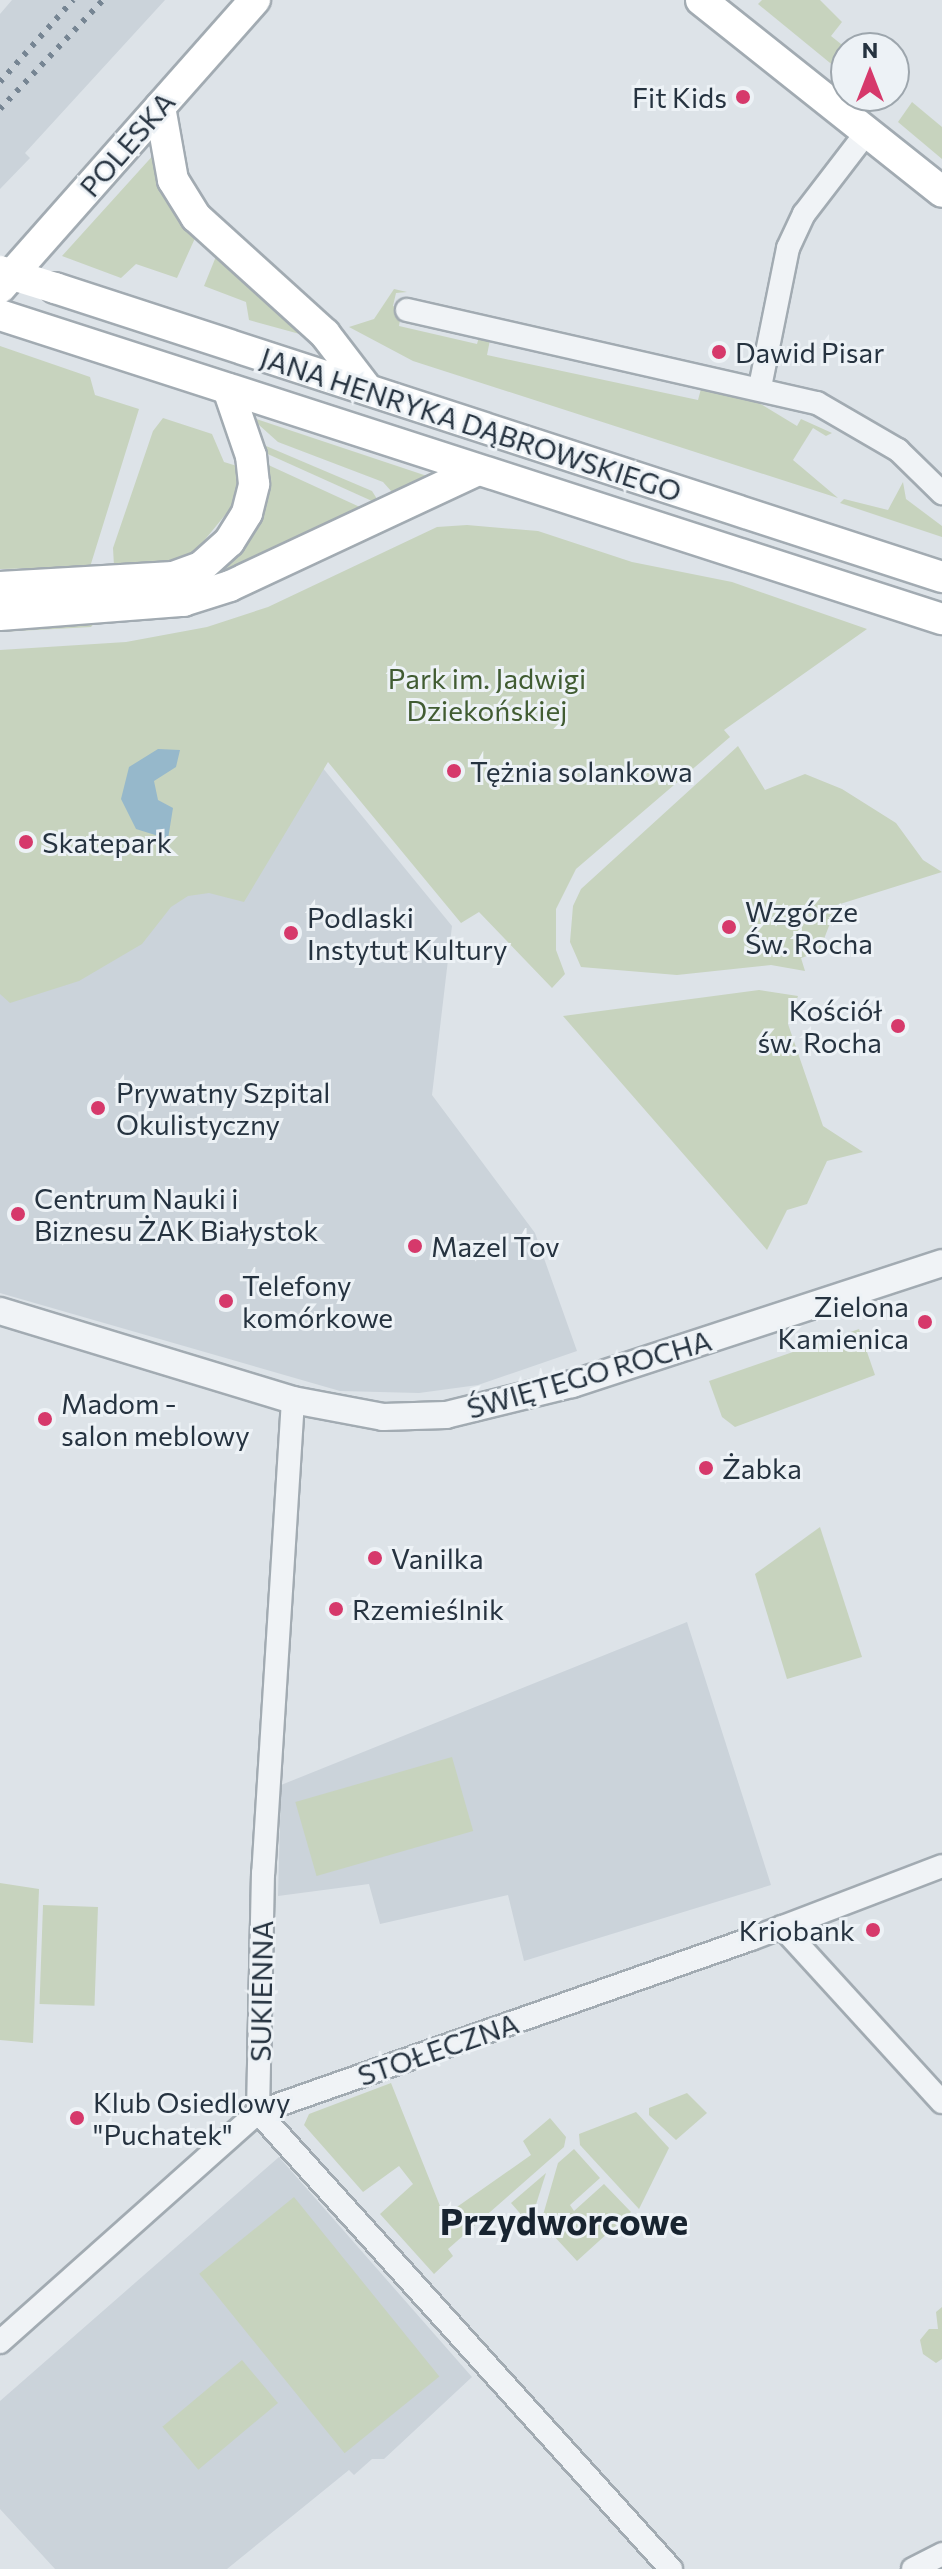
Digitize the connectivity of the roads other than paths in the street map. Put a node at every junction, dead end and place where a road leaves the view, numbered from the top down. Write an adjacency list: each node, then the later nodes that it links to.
1 (255, 0): 3 (main road, POLESKA)
2 (701, 0): 4 (main road)
3 (160, 107): 7 (main road, POLESKA); 12 (main road)
4 (867, 132): 5 (main road); 11 (street)
5 (942, 192)
6 (0, 271): 12 (main road, JANA HENRYKA DĄBROWSKIEGO, bridge)
7 (0, 288)
8 (407, 310): 11 (street)
9 (14, 320): 10 (main road, JANA HENRYKA DĄBROWSKIEGO)
10 (219, 386): 13 (main road, JANA HENRYKA DĄBROWSKIEGO); 16 (main road)
11 (760, 387): 14 (street)
12 (367, 389): 15 (main road, JANA HENRYKA DĄBROWSKIEGO)
13 (475, 471): 17 (main road); 18 (main road, JANA HENRYKA DĄBROWSKIEGO)
14 (942, 493)
15 (934, 571)
16 (0, 587)
17 (0, 615)
18 (942, 619)
19 (942, 1263): 21 (street, ŚWIĘTEGO ROCHA)
20 (0, 1311): 21 (street, ŚWIĘTEGO ROCHA)
21 (293, 1400): 25 (street, SUKIENNA)
22 (942, 1866): 23 (street, STOŁECZNA)
23 (782, 1927): 24 (street); 25 (street, STOŁECZNA)
24 (942, 2102)
25 (258, 2112): 26 (street, STOŁECZNA); 28 (street)
26 (0, 2342)
27 (942, 2554): 29 (street)
28 (671, 2569)
29 (913, 2569)

